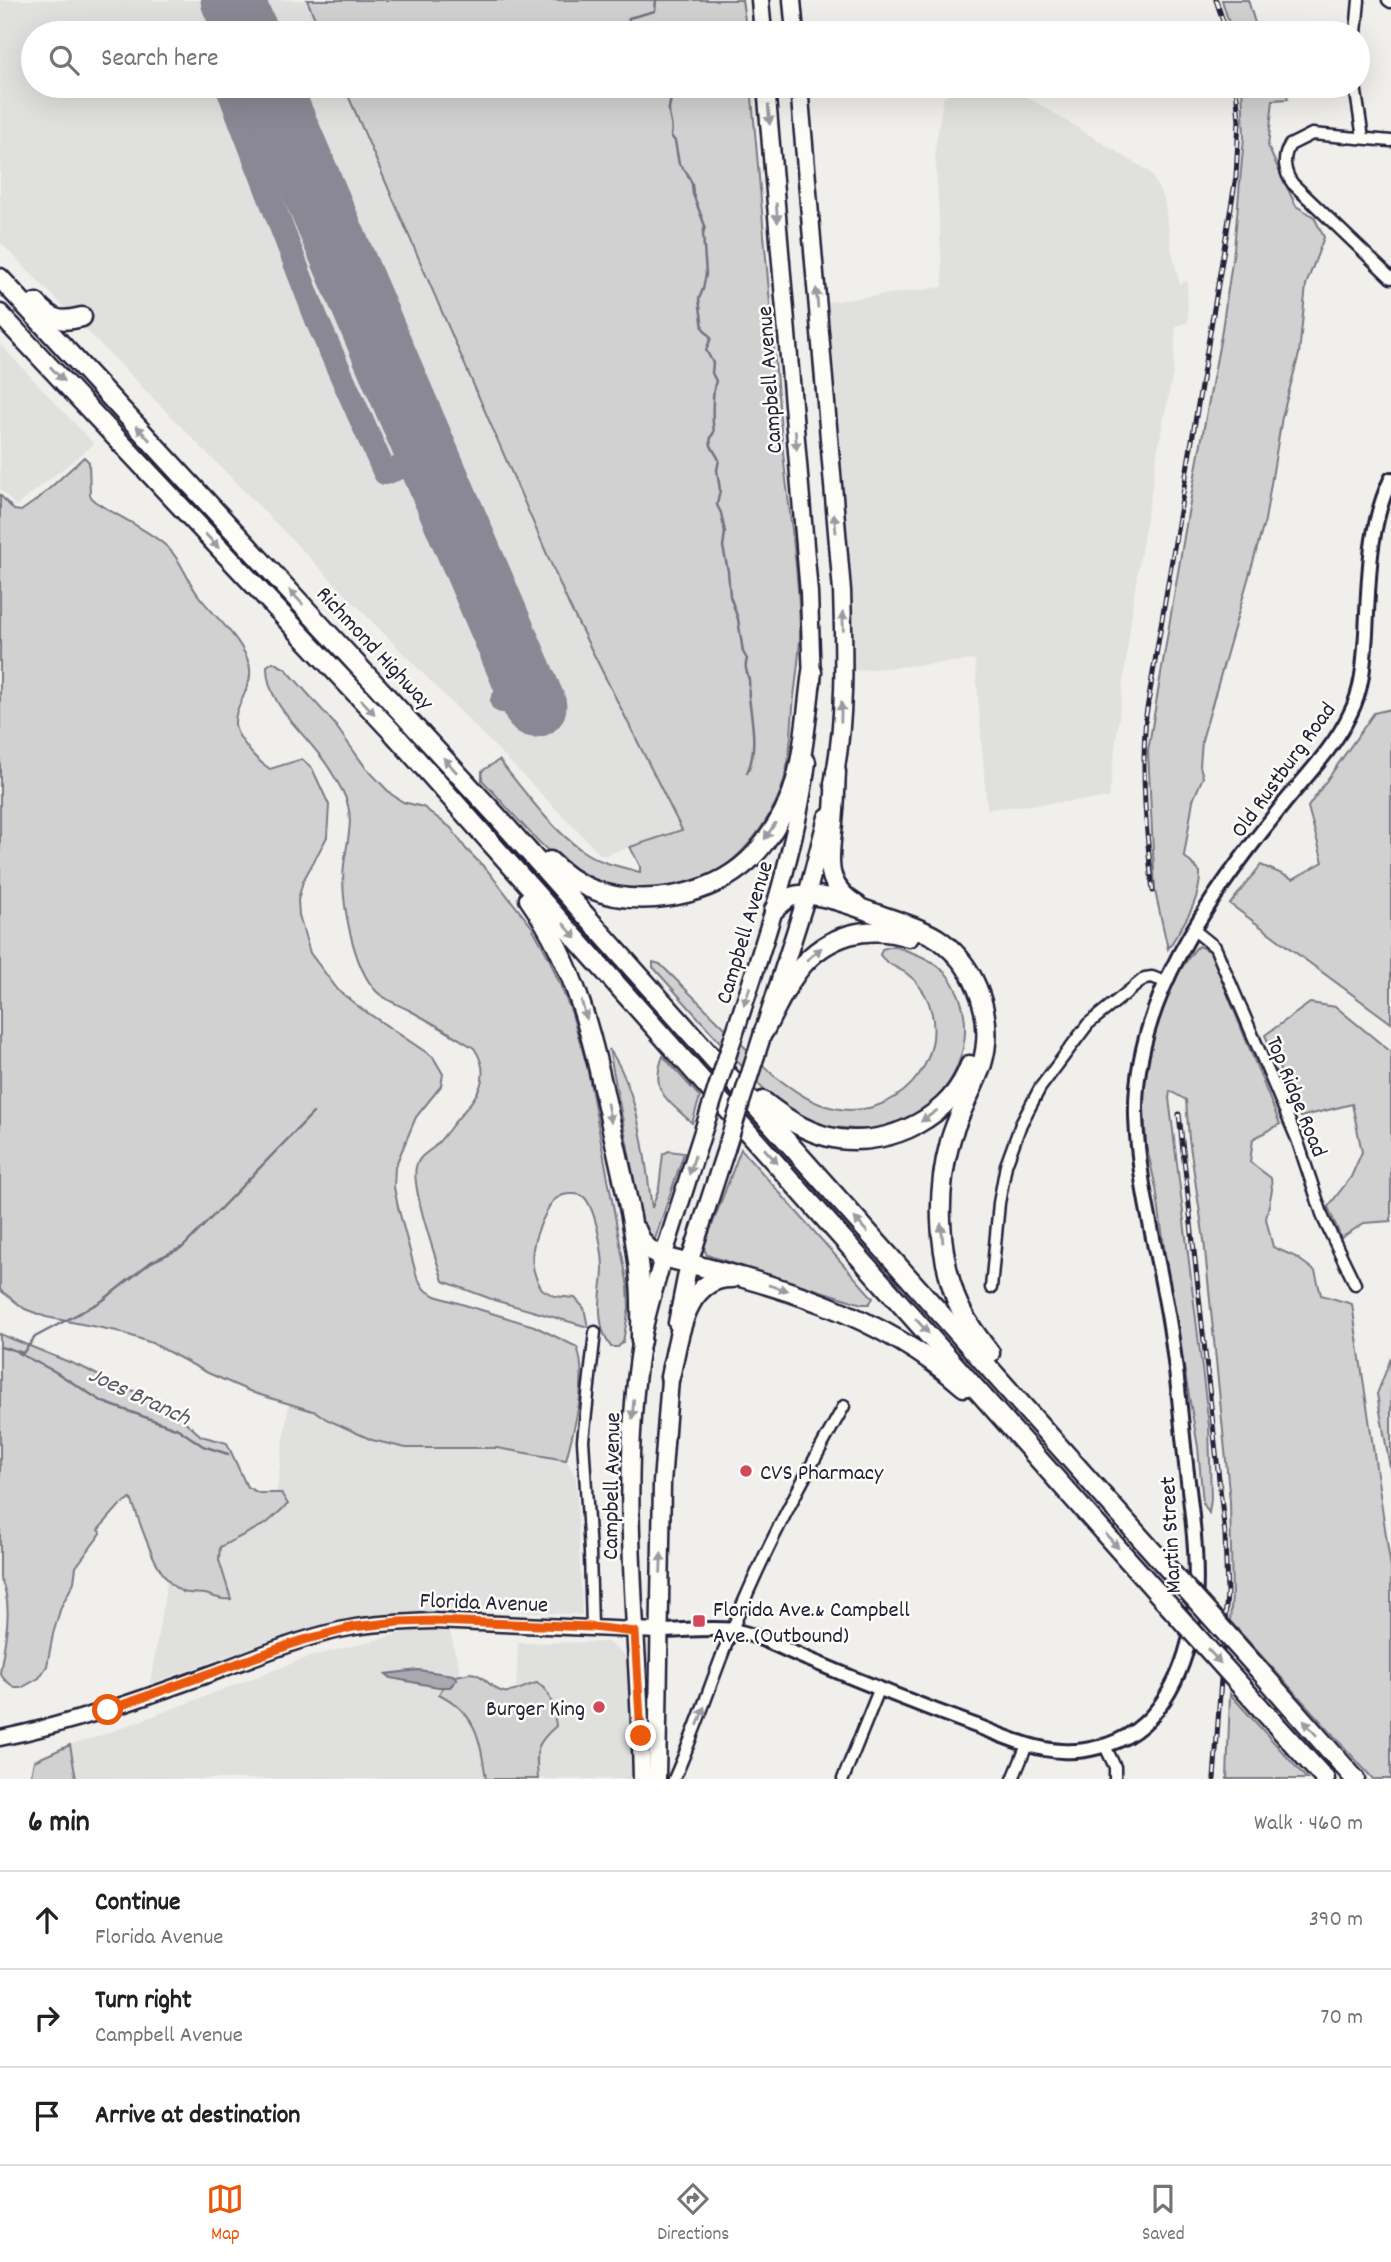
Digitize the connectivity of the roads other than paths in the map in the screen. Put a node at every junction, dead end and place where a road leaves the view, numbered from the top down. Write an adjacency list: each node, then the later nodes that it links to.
1 (760, 0): 4 (main road)
2 (792, 0): 5 (main road)
3 (1359, 0): 6 (street)
4 (761, 21)
5 (794, 21)
6 (1357, 21)
7 (767, 98): 18 (main road, Campbell Avenue, one-way to 18)
8 (800, 98): 19 (main road, one-way to 8)
9 (1357, 98): 10 (street)
10 (1363, 138): 11 (street); 14 (street)
11 (1391, 141)
12 (0, 264): 16 (highway)
13 (0, 278): 16 (highway, Richmond Highway)
14 (1391, 278)
15 (0, 314): 20 (highway, Richmond Highway, one-way to 20)
16 (87, 373): 21 (highway, Richmond Highway, one-way to 16)
17 (1391, 479): 25 (street, Old Rustburg Road)
18 (812, 672): 21 (highway, one-way to 21); 23 (main road, Campbell Avenue)
19 (836, 772): 22 (main road); 24 (highway)
20 (443, 789): 29 (highway, one-way to 29); 40 (highway, one-way to 40)
21 (496, 815): 28 (highway, Richmond Highway)
22 (807, 895): 23 (highway); 24 (highway); 27 (main road)
23 (774, 910): 30 (main road, Campbell Avenue, one-way to 30, bridge)
24 (870, 912): 39 (highway, one-way to 24)
25 (1195, 930): 26 (street, Old Rustburg Road); 33 (street, Top Ridge Road)
26 (1165, 982): 34 (street); 48 (street, Martin Street)
27 (764, 1031): 28 (highway, one-way to 28); 31 (main road, bridge)
28 (710, 1055): 39 (highway, one-way to 28)
29 (620, 1166): 30 (highway); 36 (highway)
30 (663, 1257): 31 (highway); 36 (main road, Campbell Avenue)
31 (689, 1263): 32 (highway); 37 (main road)
32 (746, 1278): 37 (highway); 40 (highway, one-way to 40)
33 (1355, 1284)
34 (991, 1288)
35 (595, 1332): 41 (street)
36 (641, 1341): 44 (main road, Campbell Avenue, one-way to 44)
37 (670, 1377): 43 (main road, one-way to 37)
38 (845, 1406): 42 (street)
39 (1070, 1458): 56 (highway, one-way to 39, bridge)
40 (1066, 1490): 55 (highway, one-way to 55, bridge)
41 (592, 1627): 44 (main road, Florida Avenue); 46 (main road, Florida Avenue)
42 (731, 1630): 43 (street, Florida Avenue); 45 (street, Martin Street); 51 (street, one-way to 42)
43 (658, 1631): 44 (main road, Florida Avenue); 50 (main road)
44 (635, 1632): 49 (main road, Campbell Avenue)
45 (878, 1690): 47 (street, Martin Street); 52 (street)
46 (0, 1738)
47 (1027, 1745): 48 (street, Martin Street); 53 (street)
48 (1105, 1746): 54 (street)
49 (642, 1779)
50 (657, 1779)
51 (674, 1779)
52 (843, 1779)
53 (1013, 1779)
54 (1115, 1779)
55 (1325, 1779)
56 (1355, 1779)

